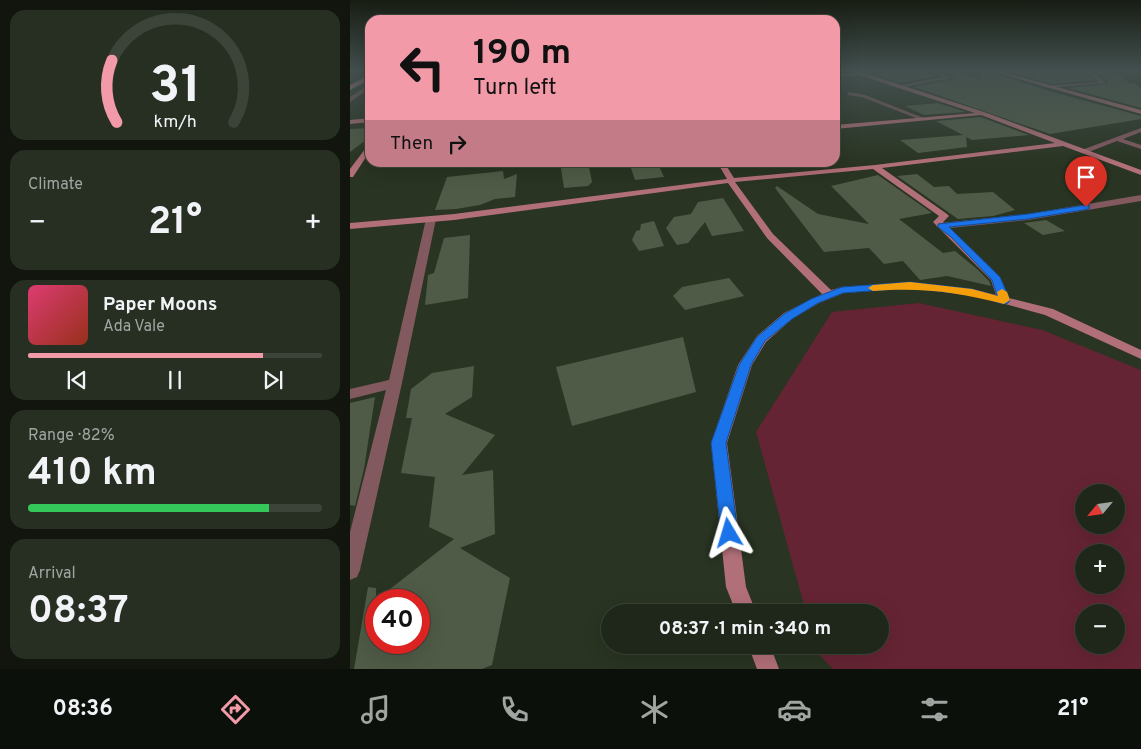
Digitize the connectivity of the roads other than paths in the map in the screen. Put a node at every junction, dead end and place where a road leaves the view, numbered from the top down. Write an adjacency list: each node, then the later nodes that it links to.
1 (876, 101): 6 (street)
2 (946, 101): 5 (street)
3 (1102, 101): 4 (street)
4 (1141, 112)
5 (985, 114): 6 (street); 12 (street)
6 (922, 119): 9 (street)
7 (365, 120): 8 (street)
8 (350, 122)
9 (840, 127)
10 (1141, 130): 11 (street)
11 (1117, 139): 13 (street); 14 (street)
12 (1063, 144): 14 (street); 17 (street)
13 (1141, 148)
14 (1083, 151): 18 (street)
15 (365, 153): 19 (street)
16 (723, 167): 20 (street)
17 (875, 167): 20 (street); 26 (street)
18 (1141, 173)
19 (350, 175)
20 (731, 181): 24 (street); 27 (street)
21 (1141, 198): 22 (street)
22 (1124, 201): 23 (street); 26 (street)
23 (1141, 208)
24 (432, 219): 25 (street); 30 (street)
25 (350, 226)
26 (941, 226): 28 (street)
27 (830, 295): 28 (street); 33 (street)
28 (1004, 300): 29 (street)
29 (1141, 355)
30 (395, 383): 31 (street); 32 (street)
31 (350, 394)
32 (350, 570)
33 (743, 604)
34 (762, 654): 35 (street)
35 (768, 669)

